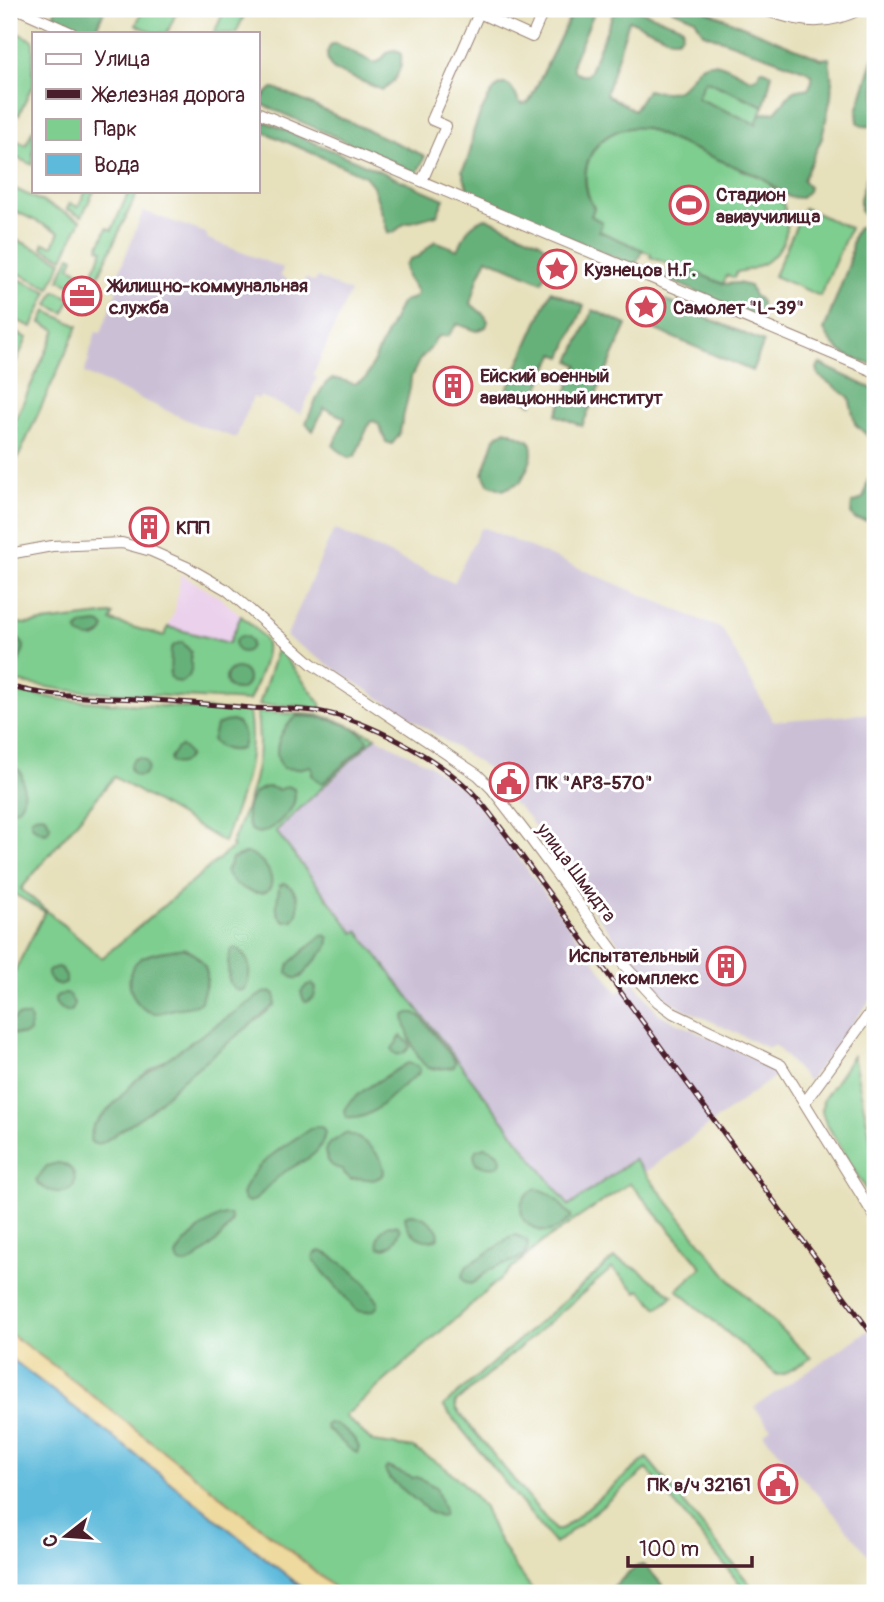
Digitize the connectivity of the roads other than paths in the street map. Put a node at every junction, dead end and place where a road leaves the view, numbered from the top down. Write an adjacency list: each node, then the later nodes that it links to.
1 (18, 9): 5 (street)
2 (544, 9): 7 (street)
3 (760, 9): 4 (street)
4 (861, 9)
5 (70, 32)
6 (259, 113): 7 (street)
7 (422, 181): 8 (street)
8 (875, 372)
9 (9, 554): 11 (street, улица Шмидта)
10 (875, 1006): 11 (street)
11 (804, 1102): 12 (street, улица Шмидта)
12 (875, 1217)

